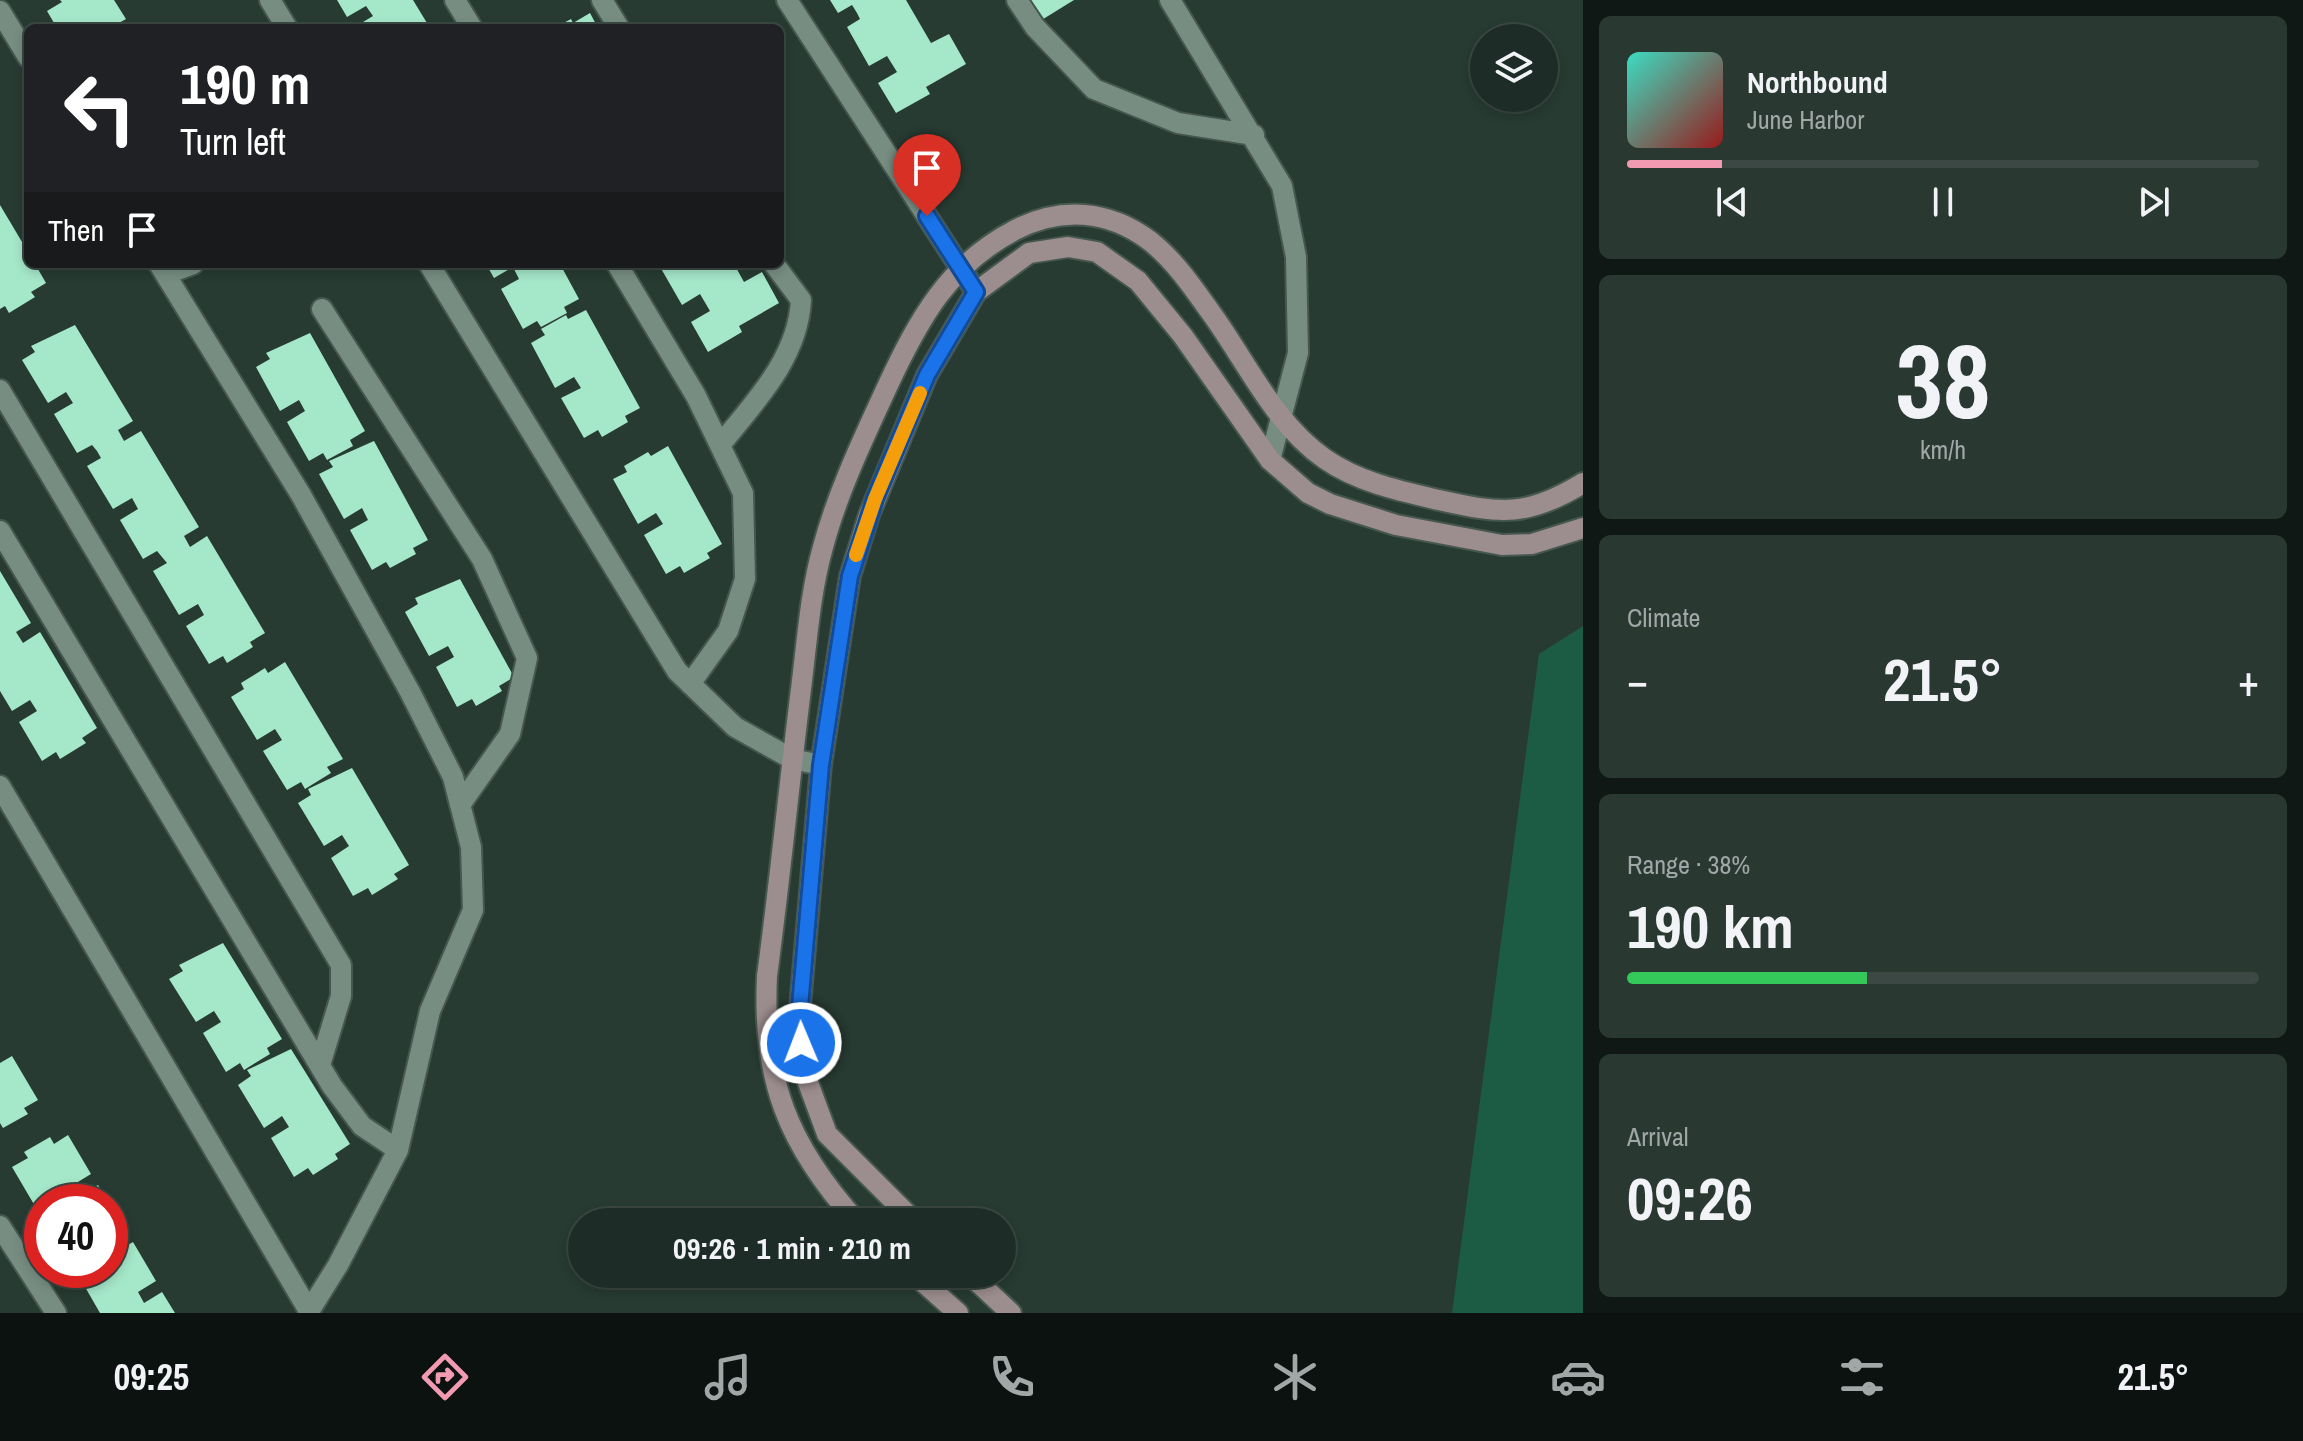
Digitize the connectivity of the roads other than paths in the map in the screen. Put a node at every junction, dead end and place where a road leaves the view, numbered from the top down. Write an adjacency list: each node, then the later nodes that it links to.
1 (270, 0): 8 (street)
2 (455, 0): 9 (street)
3 (602, 0): 10 (street)
4 (787, 0): 17 (street)
5 (1017, 0): 12 (street)
6 (1170, 0): 12 (street)
7 (0, 11): 11 (street)
8 (285, 24)
9 (470, 24)
10 (617, 24)
11 (24, 50)
12 (1254, 135): 21 (street)
13 (431, 268): 27 (street)
14 (619, 268): 22 (street)
15 (777, 268): 22 (street)
16 (162, 269): 31 (street)
17 (959, 269): 18 (street); 21 (street); 28 (street)
18 (976, 292): 23 (street); 29 (street)
19 (322, 309): 31 (street)
20 (0, 390): 32 (street)
21 (1282, 417): 23 (street); 24 (street)
22 (720, 445): 27 (street)
23 (1270, 460): 25 (street)
24 (1583, 483)
25 (1583, 528)
26 (0, 531): 32 (street)
27 (690, 684): 28 (street)
28 (792, 759): 29 (street); 34 (street)
29 (821, 765): 35 (street)
30 (0, 786): 39 (street)
31 (460, 805): 33 (street)
32 (320, 1065): 33 (street)
33 (398, 1150): 39 (street)
34 (845, 1208)
35 (901, 1208)
36 (0, 1226): 40 (street)
37 (930, 1288): 41 (street)
38 (984, 1288): 42 (street)
39 (308, 1312)
40 (56, 1313)
41 (958, 1313)
42 (1011, 1313)

